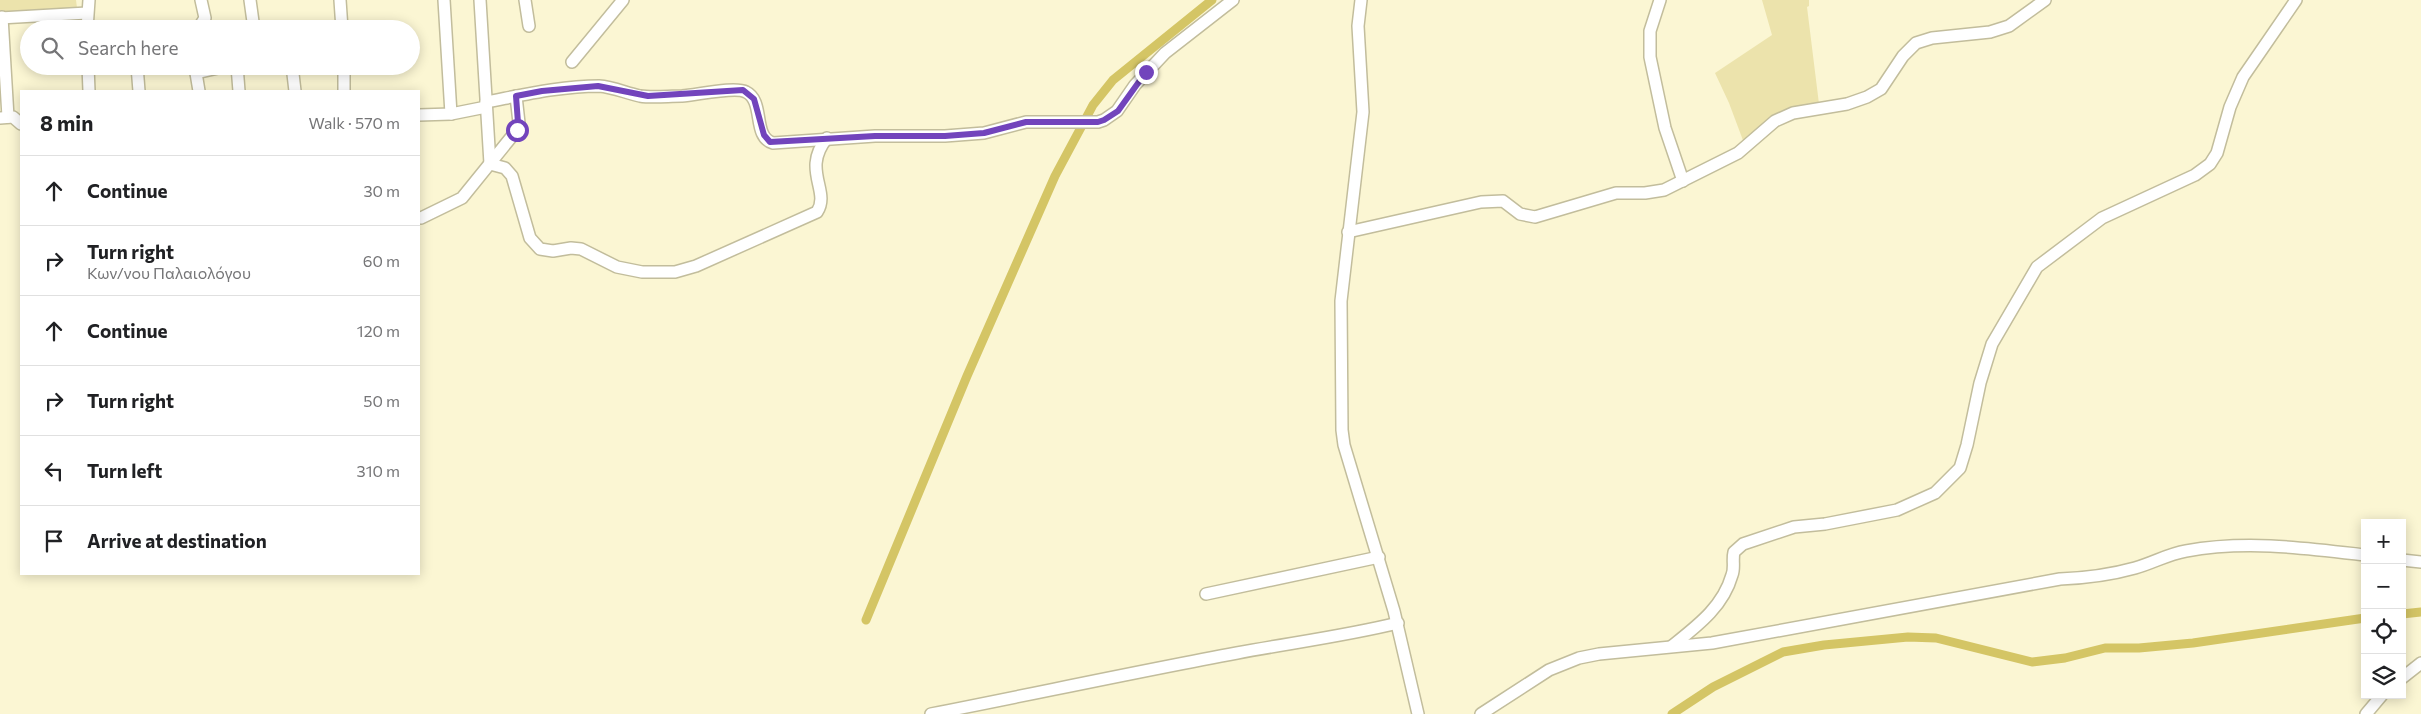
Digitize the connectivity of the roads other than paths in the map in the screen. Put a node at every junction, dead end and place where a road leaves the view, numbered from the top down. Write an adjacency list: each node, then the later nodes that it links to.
1 (90, 0): 14 (street)
2 (201, 0): 17 (street)
3 (250, 0): 18 (street)
4 (340, 0): 19 (street)
5 (444, 0): 36 (street)
6 (480, 0): 35 (street)
7 (526, 0): 20 (street)
8 (623, 0): 21 (street)
9 (1233, 0): 40 (street)
10 (1361, 0): 44 (street)
11 (1660, 0): 42 (street)
12 (2044, 0): 42 (street)
13 (2296, 0): 51 (street)
14 (87, 13): 15 (street); 16 (street)
15 (1, 18): 38 (street)
16 (87, 20)
17 (204, 20)
18 (253, 20)
19 (341, 20)
20 (529, 26)
21 (572, 62)
22 (89, 75): 28 (street)
23 (138, 75): 29 (street)
24 (196, 75): 30 (street)
25 (237, 75): 31 (street)
26 (293, 75): 32 (street)
27 (344, 75): 33 (street)
28 (90, 90)
29 (139, 90)
30 (199, 90)
31 (238, 90)
32 (295, 90)
33 (344, 90)
34 (516, 96): 35 (street); 40 (street); 41 (street)
35 (486, 105): 36 (street); 41 (street)
36 (451, 114): 37 (street)
37 (420, 115)
38 (4, 117): 39 (street)
39 (20, 123)
40 (827, 138): 41 (street)
41 (490, 164): 43 (street)
42 (1683, 181): 44 (street)
43 (421, 218)
44 (1348, 232): 46 (street)
45 (2361, 555): 51 (street)
46 (1379, 556): 49 (street); 50 (street)
47 (2406, 560): 48 (street)
48 (2421, 562)
49 (1206, 594)
50 (1398, 623): 55 (street); 56 (street)
51 (1672, 646): 57 (street)
52 (2421, 663): 53 (street)
53 (2406, 675)
54 (2379, 699): 58 (street)
55 (931, 714)
56 (1418, 714)
57 (1481, 714)
58 (2366, 714)

